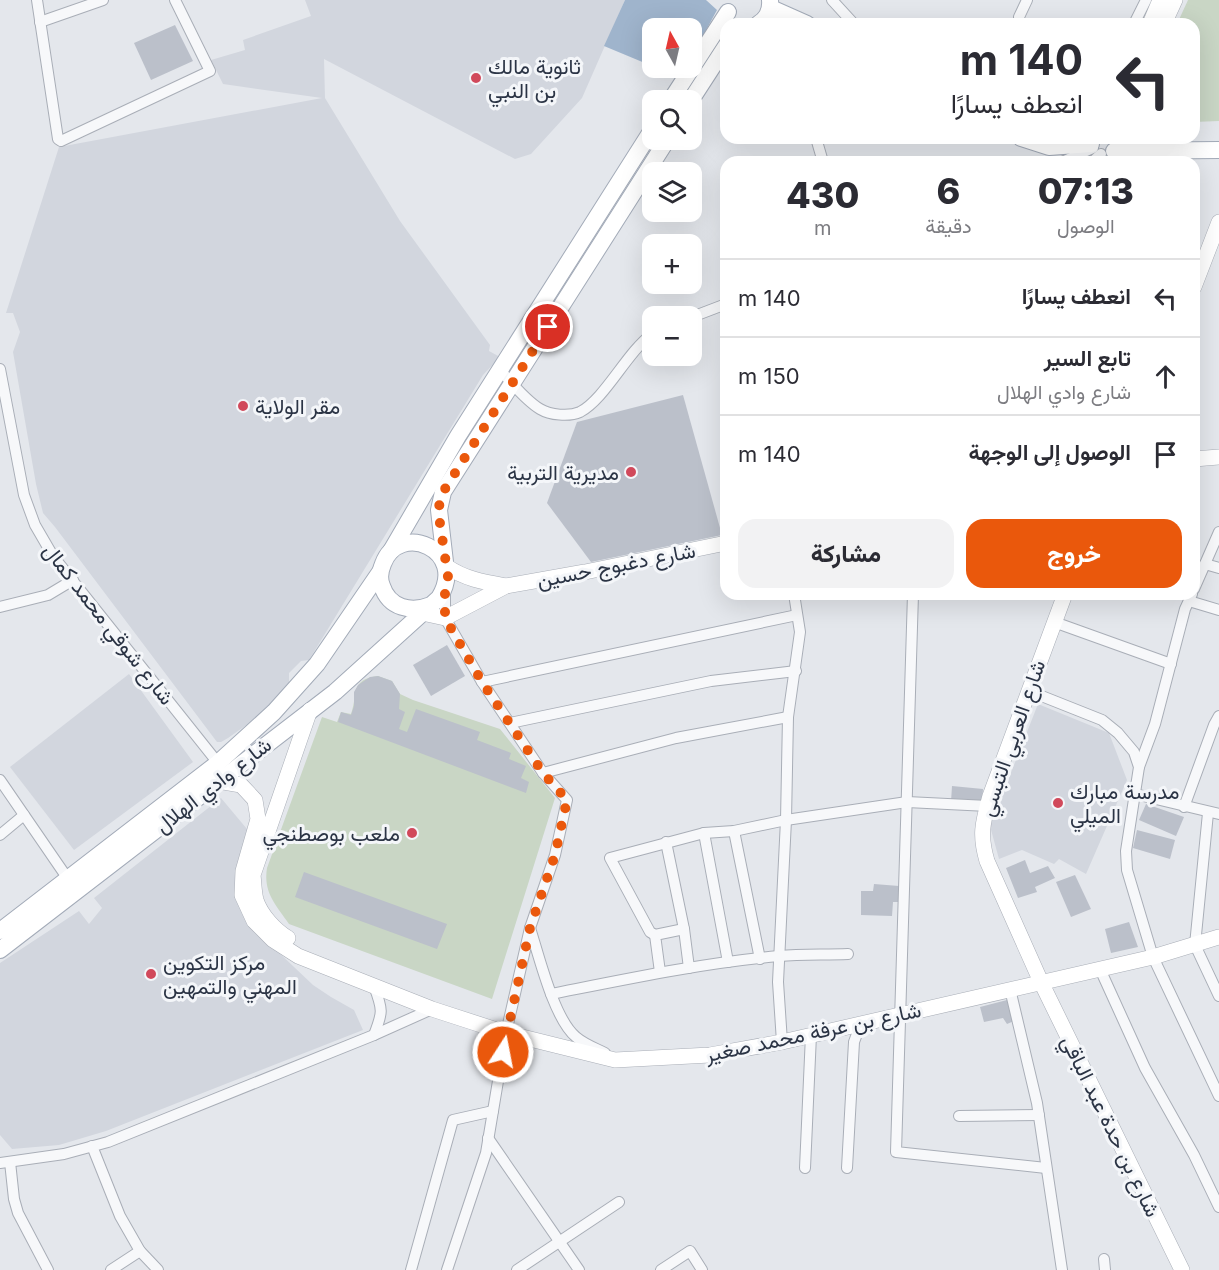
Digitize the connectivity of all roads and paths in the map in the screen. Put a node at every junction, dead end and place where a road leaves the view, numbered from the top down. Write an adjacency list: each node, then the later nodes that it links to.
1 (37, 0): 17 (street)
2 (103, 0): 17 (street)
3 (175, 0): 17 (street)
4 (831, 0): 12 (street)
5 (1027, 0): 10 (street)
6 (1146, 0): 13 (street)
7 (1160, 0): 14 (street)
8 (1175, 0): 15 (street)
9 (770, 4): 11 (main road)
10 (1019, 17)
11 (796, 18)
12 (848, 18)
13 (1137, 18)
14 (1152, 18)
15 (1167, 18)
16 (720, 21): 19 (main road)
17 (40, 22)
18 (720, 55): 20 (main road)
19 (677, 90)
20 (697, 90)
21 (1200, 142): 22 (main road)
22 (1219, 142)
23 (1040, 144): 25 (main road)
24 (642, 146): 35 (main road)
25 (1100, 148): 27 (main road); 28 (street)
26 (661, 150): 36 (main road)
27 (1219, 150)
28 (1078, 156)
29 (1219, 222): 30 (street)
30 (1200, 269)
31 (720, 306): 32 (street)
32 (702, 313)
33 (642, 343): 36 (street)
34 (0, 369): 47 (street, شارع شوقي محمد كمال)
35 (500, 370): 36 (street); 41 (main road)
36 (512, 383): 43 (main road)
37 (1219, 457): 38 (street)
38 (1200, 459)
39 (1219, 532): 42 (street)
40 (720, 544): 48 (street, شارع دغبوج حسين)
41 (391, 551): 43 (main road); 45 (main road)
42 (1205, 564): 44 (street); 46 (street)
43 (446, 566): 48 (street); 49 (main road)
44 (1219, 568)
45 (380, 572): 56 (main road); 69 (main road, شارع وادي الهلال)
46 (1200, 575)
47 (73, 580): 55 (street); 69 (street, شارع شوقي محمد كمال)
48 (506, 586): 59 (street)
49 (445, 588): 56 (main road); 59 (street)
50 (795, 600): 58 (street)
51 (913, 600): 75 (street)
52 (1063, 600): 60 (street, شارع العربي التبسي)
53 (1189, 600): 61 (street)
54 (1197, 600): 57 (street)
55 (0, 607)
56 (421, 609): 59 (street); 65 (main road, شارع وادي الهلال)
57 (1219, 610)
58 (797, 615): 62 (street); 63 (street)
59 (445, 618): 63 (street)
60 (1054, 622): 61 (street); 64 (street, شارع العربي التبسي)
61 (1171, 664): 70 (street)
62 (796, 671): 66 (street); 67 (street)
63 (482, 682): 67 (street)
64 (1029, 691): 70 (street); 76 (street, شارع العربي التبسي)
65 (310, 710): 73 (main road, شارع وادي الهلال); 102 (street, شارع بن عرفة محمد صغير)
66 (788, 717): 71 (street); 80 (street)
67 (510, 723): 71 (street)
68 (1217, 723): 77 (street)
69 (218, 763): 85 (main road, شارع وادي الهلال)
70 (1139, 767): 74 (street)
71 (543, 773): 86 (street)
72 (0, 780): 79 (street)
73 (218, 781): 92 (main road, شارع وادي الهلال); 102 (street, شارع بن عرفة محمد صغير)
74 (1134, 794): 77 (street); 95 (street)
75 (907, 802): 76 (street); 80 (street); 107 (street)
76 (988, 806): 101 (street, شارع العربي التبسي)
77 (1184, 807): 78 (street)
78 (1214, 813): 91 (street)
79 (24, 815): 83 (street); 85 (street)
80 (786, 820): 81 (street); 94 (street)
81 (734, 831): 82 (street); 96 (street)
82 (704, 833): 84 (street); 97 (street)
83 (0, 835)
84 (666, 842): 87 (street); 89 (street)
85 (68, 879): 88 (main road, شارع وادي الهلال)
86 (530, 928): 104 (street); 109 (street)
87 (684, 929): 89 (street); 98 (street)
88 (0, 931)
89 (655, 935): 100 (street)
90 (1219, 937): 91 (street, شارع بن عرفة محمد صغير)
91 (1195, 945): 95 (street, شارع بن عرفة محمد صغير); 105 (street)
92 (0, 950)
93 (848, 954): 94 (street)
94 (779, 956): 96 (street); 112 (street)
95 (1153, 957): 99 (street, شارع بن عرفة محمد صغير); 114 (street)
96 (760, 959): 97 (street)
97 (728, 962): 98 (street)
98 (688, 968): 100 (street)
99 (1100, 969): 101 (street, شارع بن عرفة محمد صغير); 125 (street)
100 (660, 972): 104 (street)
101 (1041, 982): 103 (street, شارع بن عرفة محمد صغير); 138 (street, شارع بن حدة عبد الباقي)
102 (374, 986): 106 (street, شارع بن عرفة محمد صغير); 110 (street)
103 (1010, 989): 107 (street, شارع بن عرفة محمد صغير); 116 (street)
104 (551, 994): 113 (street)
105 (1219, 996)
106 (432, 1009): 109 (street, شارع بن عرفة محمد صغير); 110 (street)
107 (900, 1014): 108 (street, شارع بن عرفة محمد صغير); 123 (street)
108 (861, 1023): 111 (street, شارع بن عرفة محمد صغير); 122 (street)
109 (506, 1033): 113 (street, شارع بن عرفة محمد صغير); 115 (street)
110 (374, 1035): 119 (street)
111 (811, 1035): 112 (street, شارع بن عرفة محمد صغير); 121 (street)
112 (782, 1042): 113 (street, شارع بن عرفة محمد صغير)
113 (615, 1059)
114 (1219, 1096)
115 (492, 1111): 118 (street); 131 (street)
116 (1039, 1115): 117 (street); 123 (street)
117 (959, 1116)
118 (488, 1138): 126 (street); 132 (street)
119 (93, 1146): 120 (street); 127 (street)
120 (5, 1162): 128 (street)
121 (805, 1168)
122 (847, 1168)
123 (1046, 1168): 137 (street)
124 (619, 1202): 126 (street)
125 (1219, 1207)
126 (560, 1243): 133 (street); 134 (street)
127 (140, 1251): 129 (street); 130 (street)
128 (48, 1270)
129 (111, 1270)
130 (158, 1270)
131 (411, 1270)
132 (447, 1270)
133 (517, 1270)
134 (579, 1270)
135 (661, 1270): 136 (street)
136 (702, 1270)
137 (1062, 1270)
138 (1182, 1270)

